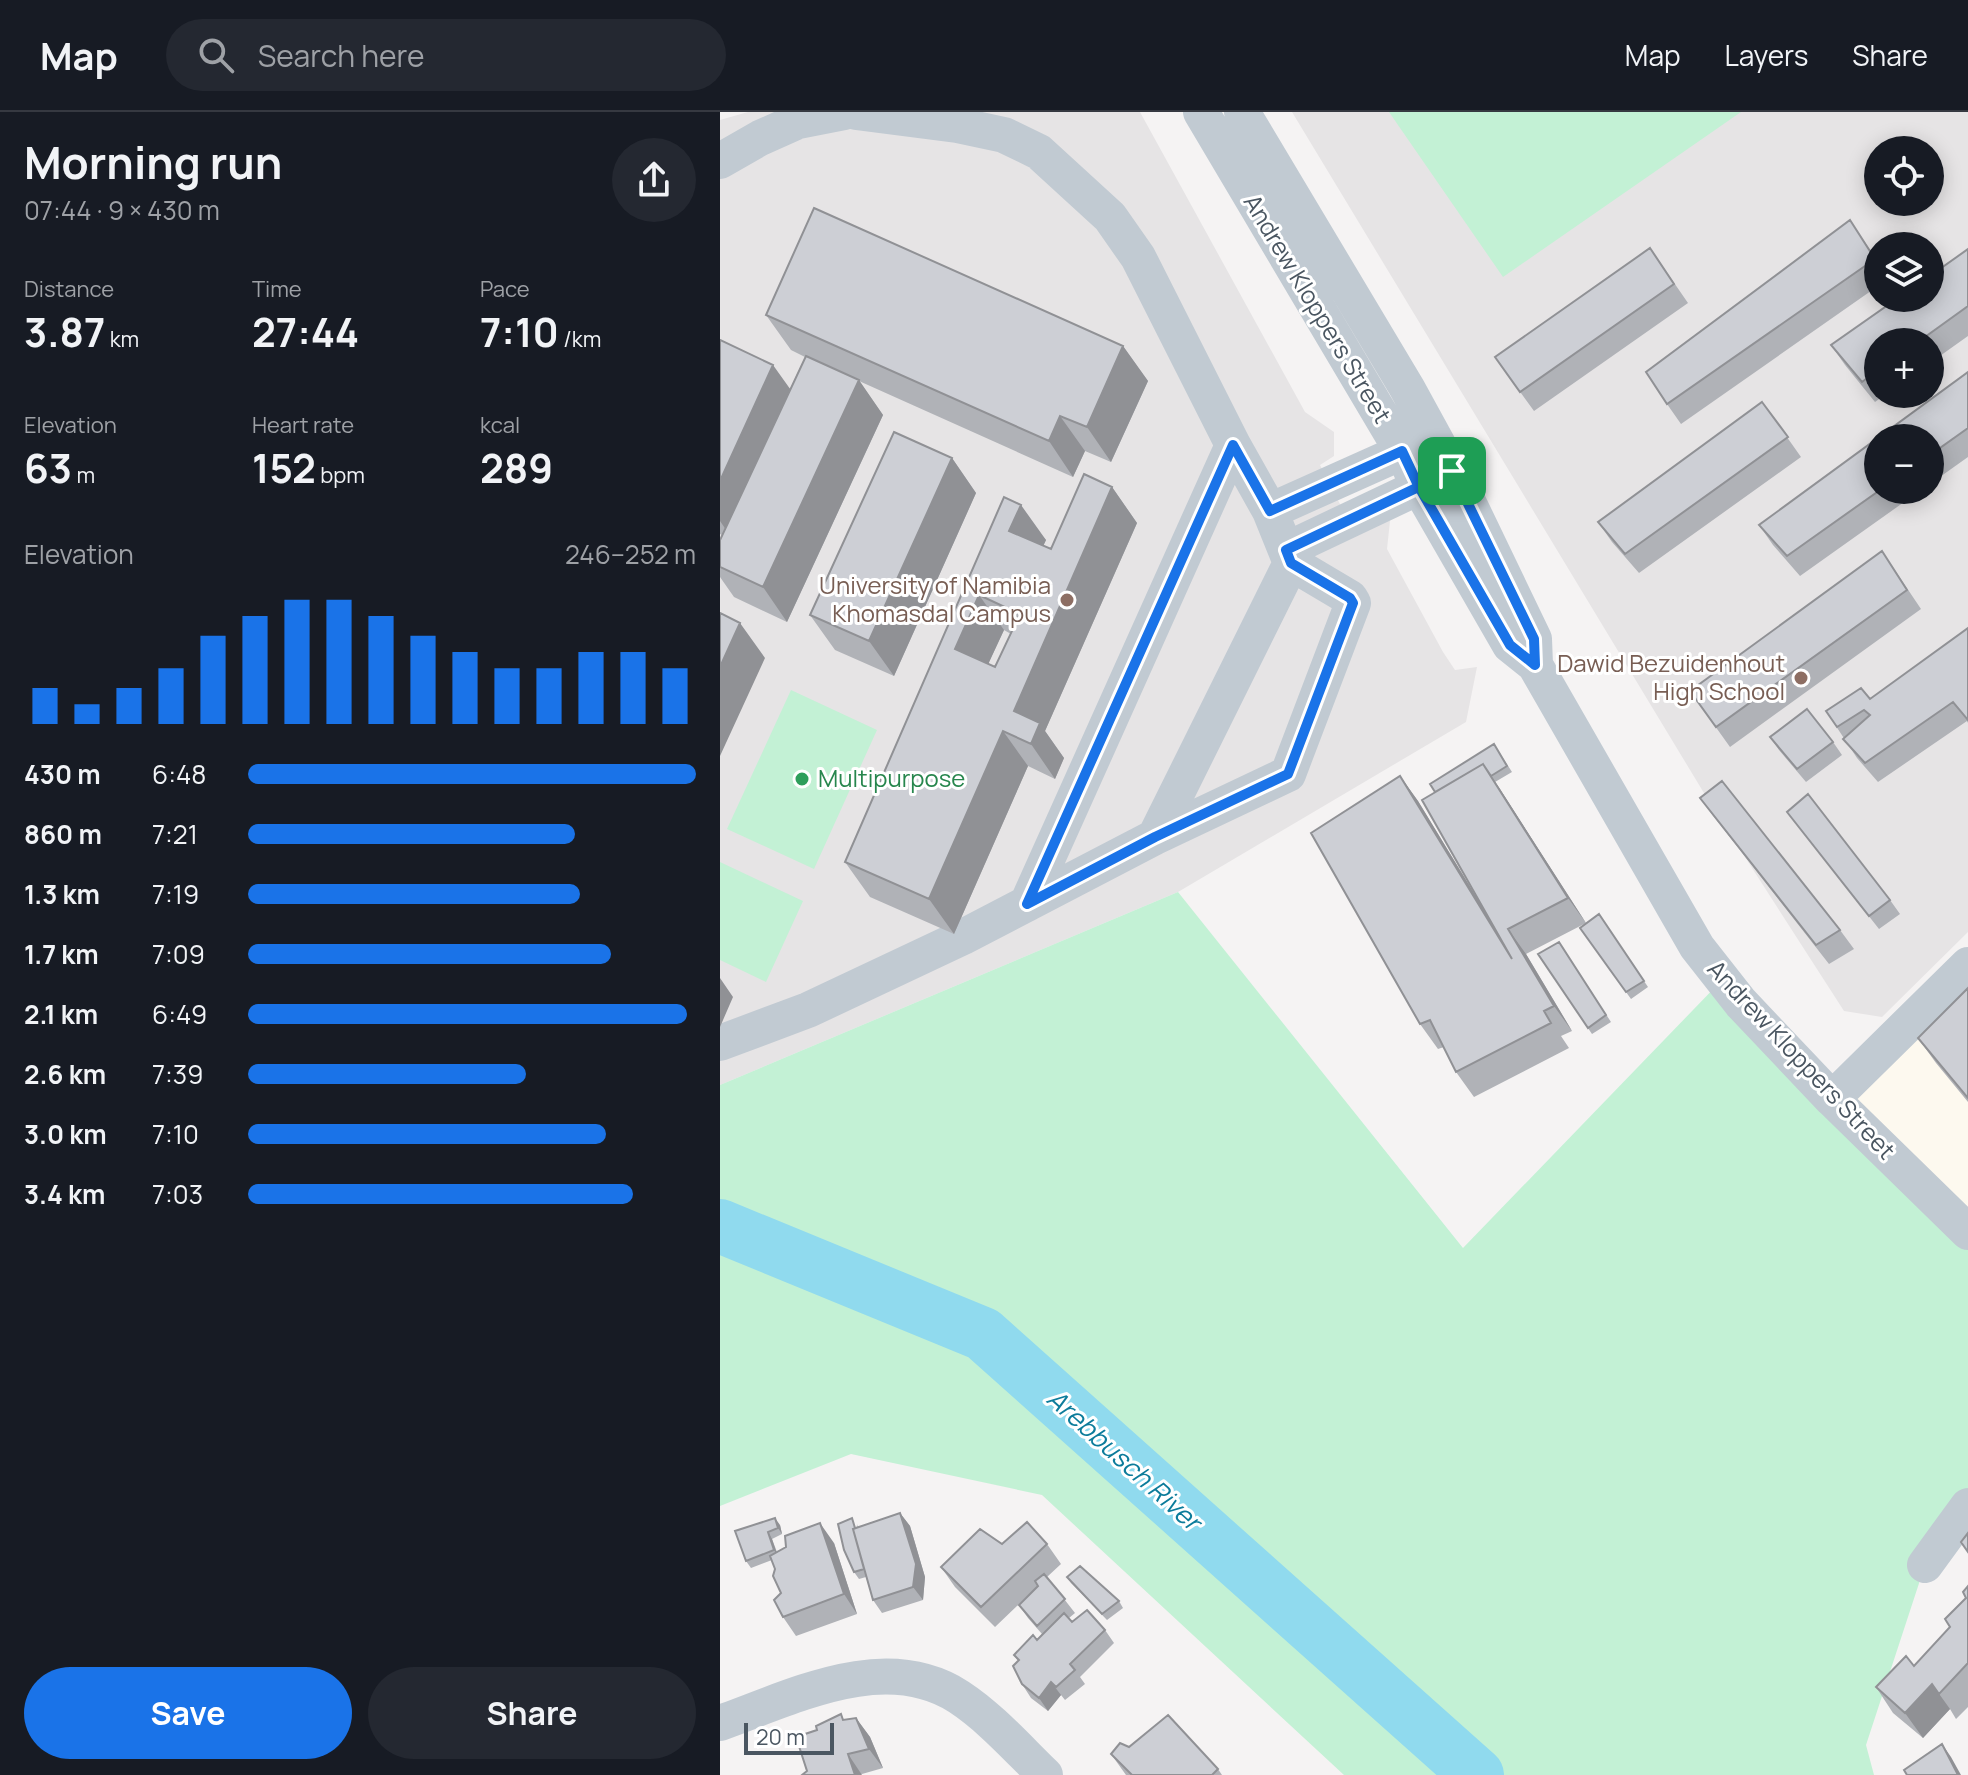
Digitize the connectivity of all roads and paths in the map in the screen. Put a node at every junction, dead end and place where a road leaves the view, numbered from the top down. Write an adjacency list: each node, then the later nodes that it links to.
1 (844, 112): 5 (street)
2 (856, 112): 6 (street)
3 (1201, 112): 7 (street, Andrew Kloppers Street)
4 (1242, 112): 7 (street, Andrew Kloppers Street)
5 (720, 161)
6 (1233, 445): 10 (street); 14 (street)
7 (1418, 445): 8 (street, Andrew Kloppers Street); 9 (street, Andrew Kloppers Street); 10 (street)
8 (1452, 471): 9 (street); 12 (street, Andrew Kloppers Street)
9 (1419, 487): 11 (street); 12 (street, Andrew Kloppers Street)
10 (1270, 511): 11 (street)
11 (1289, 557): 13 (street); 13 (street)
12 (1535, 665): 17 (street, Andrew Kloppers Street)
13 (1155, 837): 14 (street)
14 (1027, 904): 16 (street)
15 (1968, 965): 17 (street)
16 (720, 1043)
17 (1832, 1099): 18 (street, Andrew Kloppers Street)
18 (1968, 1232)
19 (1968, 1506): 20 (street)
20 (1925, 1565)
21 (720, 1723): 22 (street)
22 (1045, 1775)

